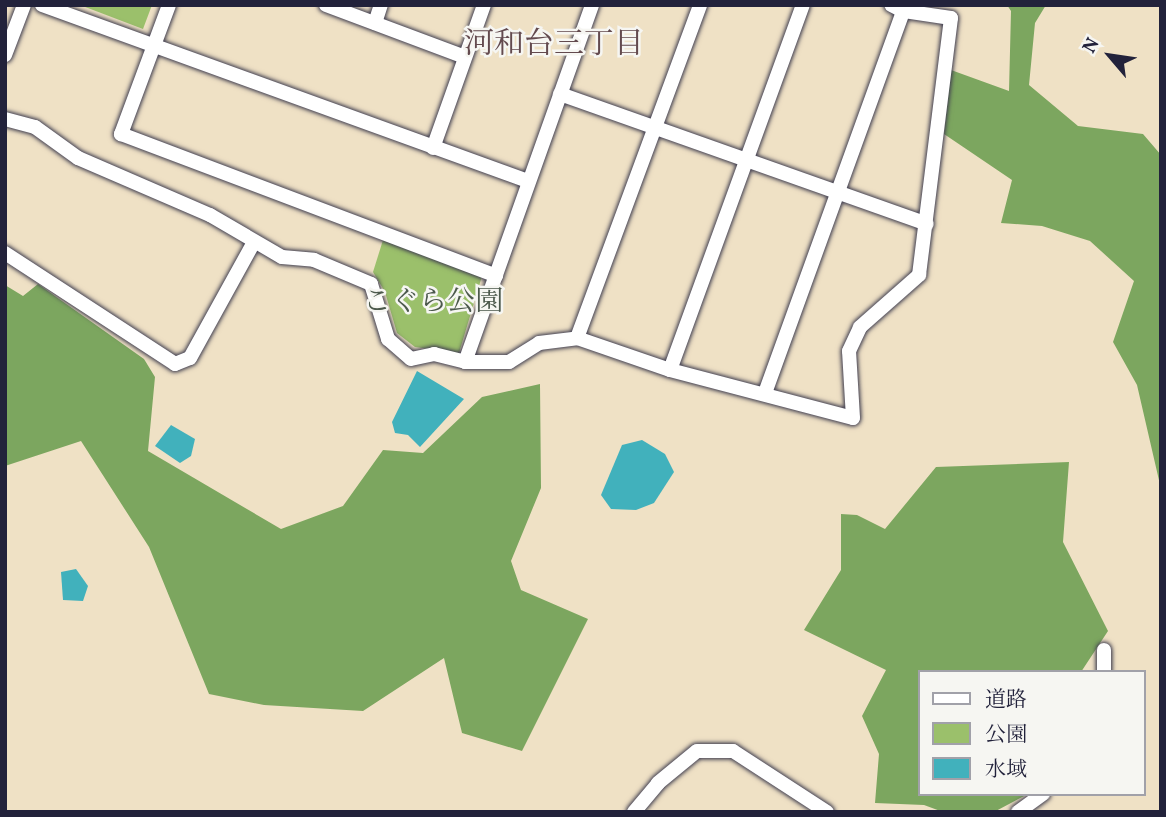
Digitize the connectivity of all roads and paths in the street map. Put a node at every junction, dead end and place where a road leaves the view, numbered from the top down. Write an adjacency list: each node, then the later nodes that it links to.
1 (24, 5): 13 (street)
2 (41, 5): 12 (street)
3 (169, 5): 12 (street)
4 (326, 5): 11 (street)
5 (381, 5): 11 (street)
6 (484, 5): 14 (street)
7 (592, 5): 15 (street)
8 (700, 5): 17 (street)
9 (803, 5): 19 (street)
10 (897, 8): 21 (street); 22 (street)
11 (374, 23): 14 (street)
12 (153, 46): 18 (street); 25 (street)
13 (5, 55)
14 (465, 57): 18 (street)
15 (560, 94): 17 (street); 20 (street)
16 (5, 119): 23 (street)
17 (655, 128): 19 (street); 26 (street)
18 (433, 148): 20 (street)
19 (746, 160): 21 (street); 28 (street)
20 (528, 181): 25 (street)
21 (838, 193): 22 (street); 29 (street)
22 (927, 225): 29 (street)
23 (253, 244): 24 (street); 27 (street)
24 (5, 253)
25 (496, 276): 27 (street)
26 (577, 338): 27 (street); 28 (street)
27 (465, 362)
28 (670, 370): 29 (street)
29 (765, 393)
30 (1104, 650): 31 (street)
31 (1104, 670)
32 (1040, 796): 35 (street)
33 (634, 812): 34 (street)
34 (827, 812)
35 (1018, 812)

